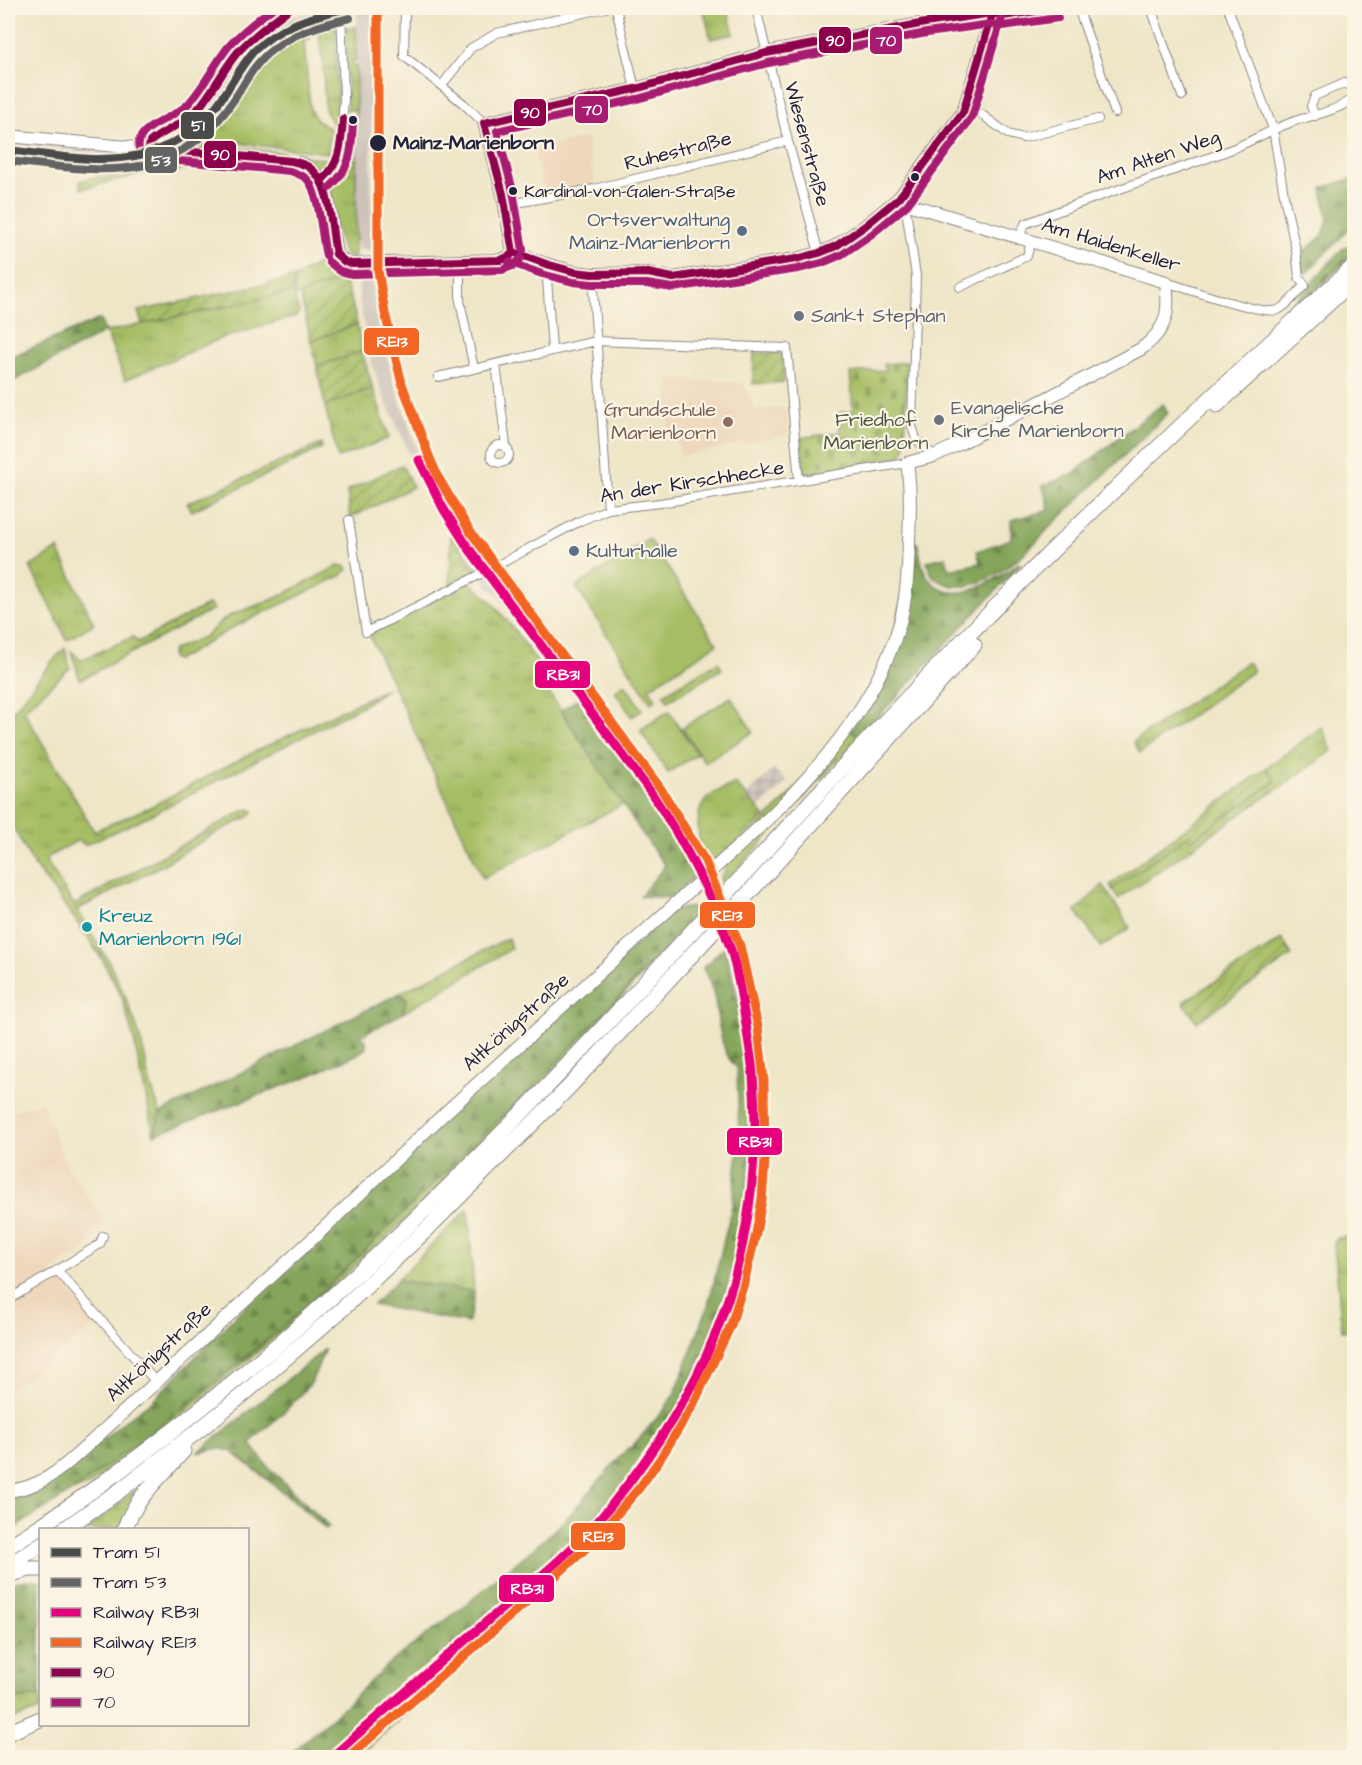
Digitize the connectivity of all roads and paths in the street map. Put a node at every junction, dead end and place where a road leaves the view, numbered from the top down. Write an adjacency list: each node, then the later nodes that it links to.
1 (290, 8): 25 (street)
2 (405, 8): 13 (street)
3 (606, 8): 13 (street)
4 (616, 8): 14 (street)
5 (756, 8): 12 (street, Wiesenstraße)
6 (1056, 8): 10 (street)
7 (1078, 8): 18 (street)
8 (1151, 8): 16 (street)
9 (1228, 8): 22 (street)
10 (993, 10): 12 (street); 17 (street)
11 (341, 11): 26 (street)
12 (766, 53): 14 (street); 24 (street, Wiesenstraße)
13 (442, 85): 21 (street)
14 (635, 89): 21 (street)
15 (1354, 94): 19 (street, Am Alten Weg); 19 (street, Am Alten Weg)
16 (1182, 96)
17 (966, 103): 20 (street); 27 (street)
18 (1115, 113)
19 (1315, 116): 22 (street, Am Alten Weg)
20 (1098, 119)
21 (484, 123): 28 (street)
22 (1274, 129): 29 (street, Am Alten Weg); 37 (street, Am Haidenkeller)
23 (8, 136): 25 (street)
24 (788, 141): 28 (street, Ruhestraße); 31 (street, Wiesenstraße)
25 (149, 148): 26 (street)
26 (322, 180): 32 (street)
27 (902, 201): 29 (street, Am Haidenkeller); 31 (street); 45 (street)
28 (505, 205): 30 (street)
29 (1025, 239): 37 (street, Am Haidenkeller); 38 (street, Am Alten Weg)
30 (513, 252): 32 (street); 33 (street)
31 (819, 253): 35 (street)
32 (460, 261): 42 (street)
33 (546, 264): 35 (street); 40 (street)
34 (1354, 266): 50 (highway)
35 (592, 274): 39 (street)
36 (1354, 280): 50 (highway)
37 (1166, 282): 45 (street)
38 (960, 287)
39 (596, 341): 40 (street); 47 (street); 48 (street)
40 (552, 350): 41 (street)
41 (496, 364): 42 (street); 44 (street)
42 (474, 369): 43 (street)
43 (438, 377)
44 (505, 446)
45 (934, 456): 46 (street)
46 (912, 462): 47 (street, An der Kirschhecke); 55 (street, Altkönigstraße)
47 (799, 481): 48 (street, An der Kirschhecke)
48 (608, 508): 49 (street, An der Kirschhecke)
49 (349, 520)
50 (732, 899): 51 (highway)
51 (702, 932): 56 (highway); 61 (highway)
52 (103, 1236): 53 (street)
53 (57, 1270): 54 (street); 55 (street)
54 (8, 1299)
55 (152, 1385): 57 (street, Altkönigstraße)
56 (200, 1430): 58 (highway); 59 (highway)
57 (8, 1491)
58 (66, 1528)
59 (125, 1528)
60 (39, 1546): 62 (highway)
61 (8, 1547)
62 (8, 1566)
63 (39, 1569): 64 (highway)
64 (8, 1575)
65 (36, 1721): 66 (highway); 67 (highway); 68 (highway)
66 (8, 1726)
67 (8, 1733)
68 (8, 1742)

